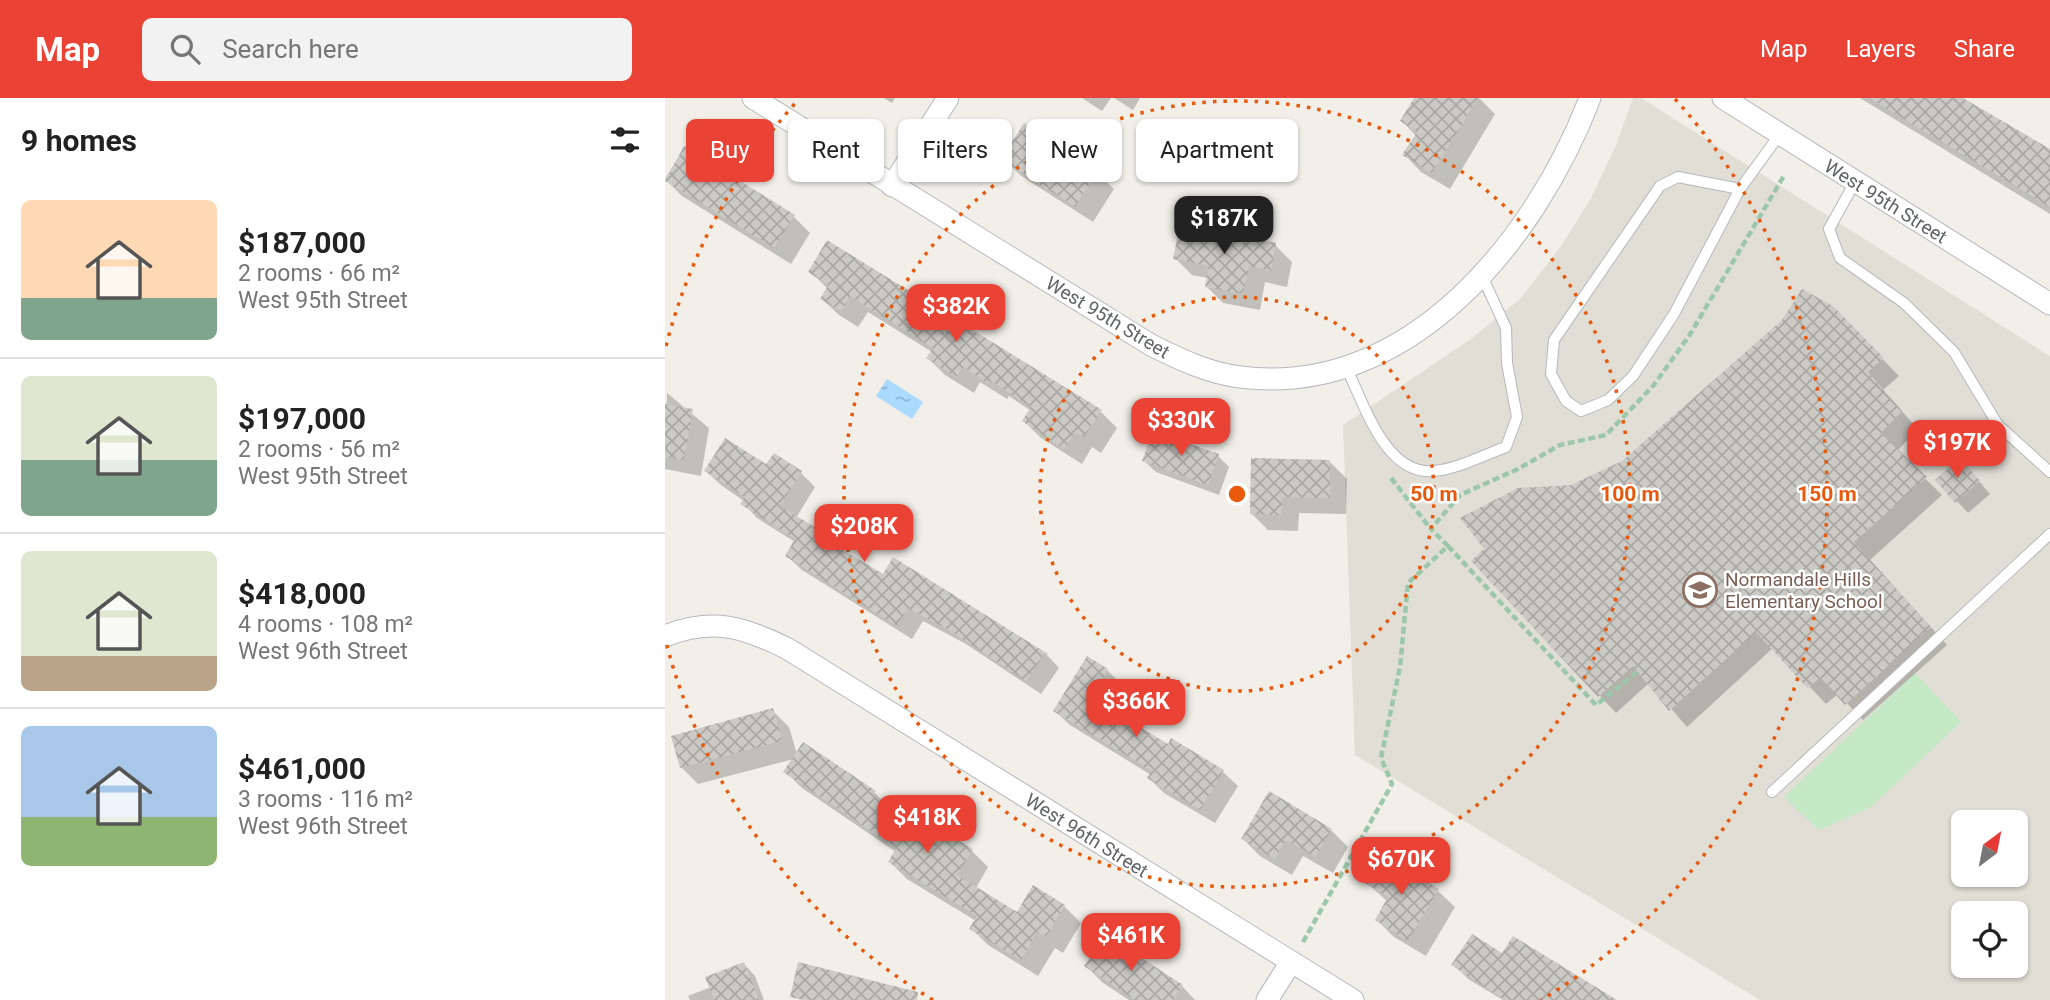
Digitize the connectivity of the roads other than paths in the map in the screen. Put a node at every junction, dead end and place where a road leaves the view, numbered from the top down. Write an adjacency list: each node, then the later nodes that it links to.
1 (753, 98): 7 (street, West 95th Street)
2 (948, 98): 7 (street)
3 (1590, 98): 9 (street, West 95th Street)
4 (1723, 98): 5 (street, West 95th Street)
5 (1780, 134): 6 (street, West 95th Street); 8 (lane)
6 (1855, 182): 10 (street, West 95th Street); 12 (lane)
7 (893, 186): 11 (street, West 95th Street)
8 (1740, 189): 8 (lane)
9 (1482, 276): 11 (street, West 95th Street); 11 (lane)
10 (2050, 304)
11 (1346, 367)
12 (2050, 472)
13 (2050, 534): 15 (lane)
14 (665, 636): 16 (street, West 96th Street)
15 (1772, 792)
16 (1291, 962): 17 (street); 18 (street, West 96th Street)
17 (1267, 1000)
18 (1353, 1000)

